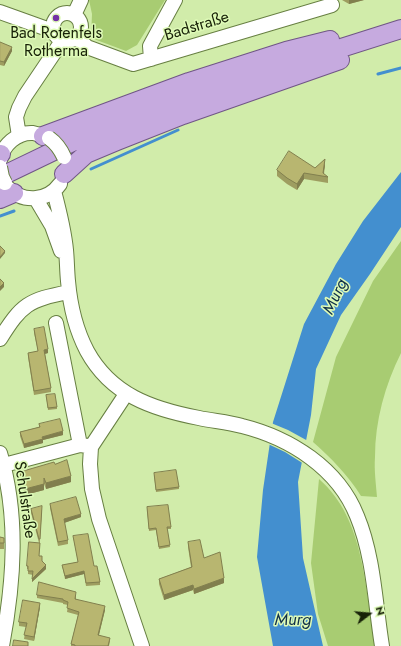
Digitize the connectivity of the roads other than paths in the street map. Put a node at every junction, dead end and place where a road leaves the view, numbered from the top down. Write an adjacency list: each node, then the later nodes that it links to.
1 (81, 0): 5 (street)
2 (175, 0): 11 (street)
3 (332, 4): 11 (street, Badstraße)
4 (0, 12): 8 (street)
5 (74, 15): 8 (street); 9 (street)
6 (401, 20): 13 (main road)
7 (401, 29): 10 (main road)
8 (58, 36): 9 (street); 12 (street)
9 (76, 37): 11 (street, Badstraße)
10 (367, 41): 15 (main road); 16 (main road)
11 (151, 58)
12 (19, 136): 13 (street); 14 (street)
13 (46, 137): 15 (street, bridge)
14 (0, 159): 16 (street, bridge)
15 (64, 174): 17 (street)
16 (5, 188): 18 (street)
17 (54, 191): 18 (street); 19 (street)
18 (36, 198): 19 (street)
19 (68, 286): 21 (street); 22 (street)
20 (56, 323): 23 (street)
21 (0, 340)
22 (126, 394): 23 (street); 27 (street)
23 (85, 446): 24 (street); 25 (street)
24 (2, 459): 26 (street, Schulstraße)
25 (139, 643)
26 (2, 646)
27 (382, 646)

